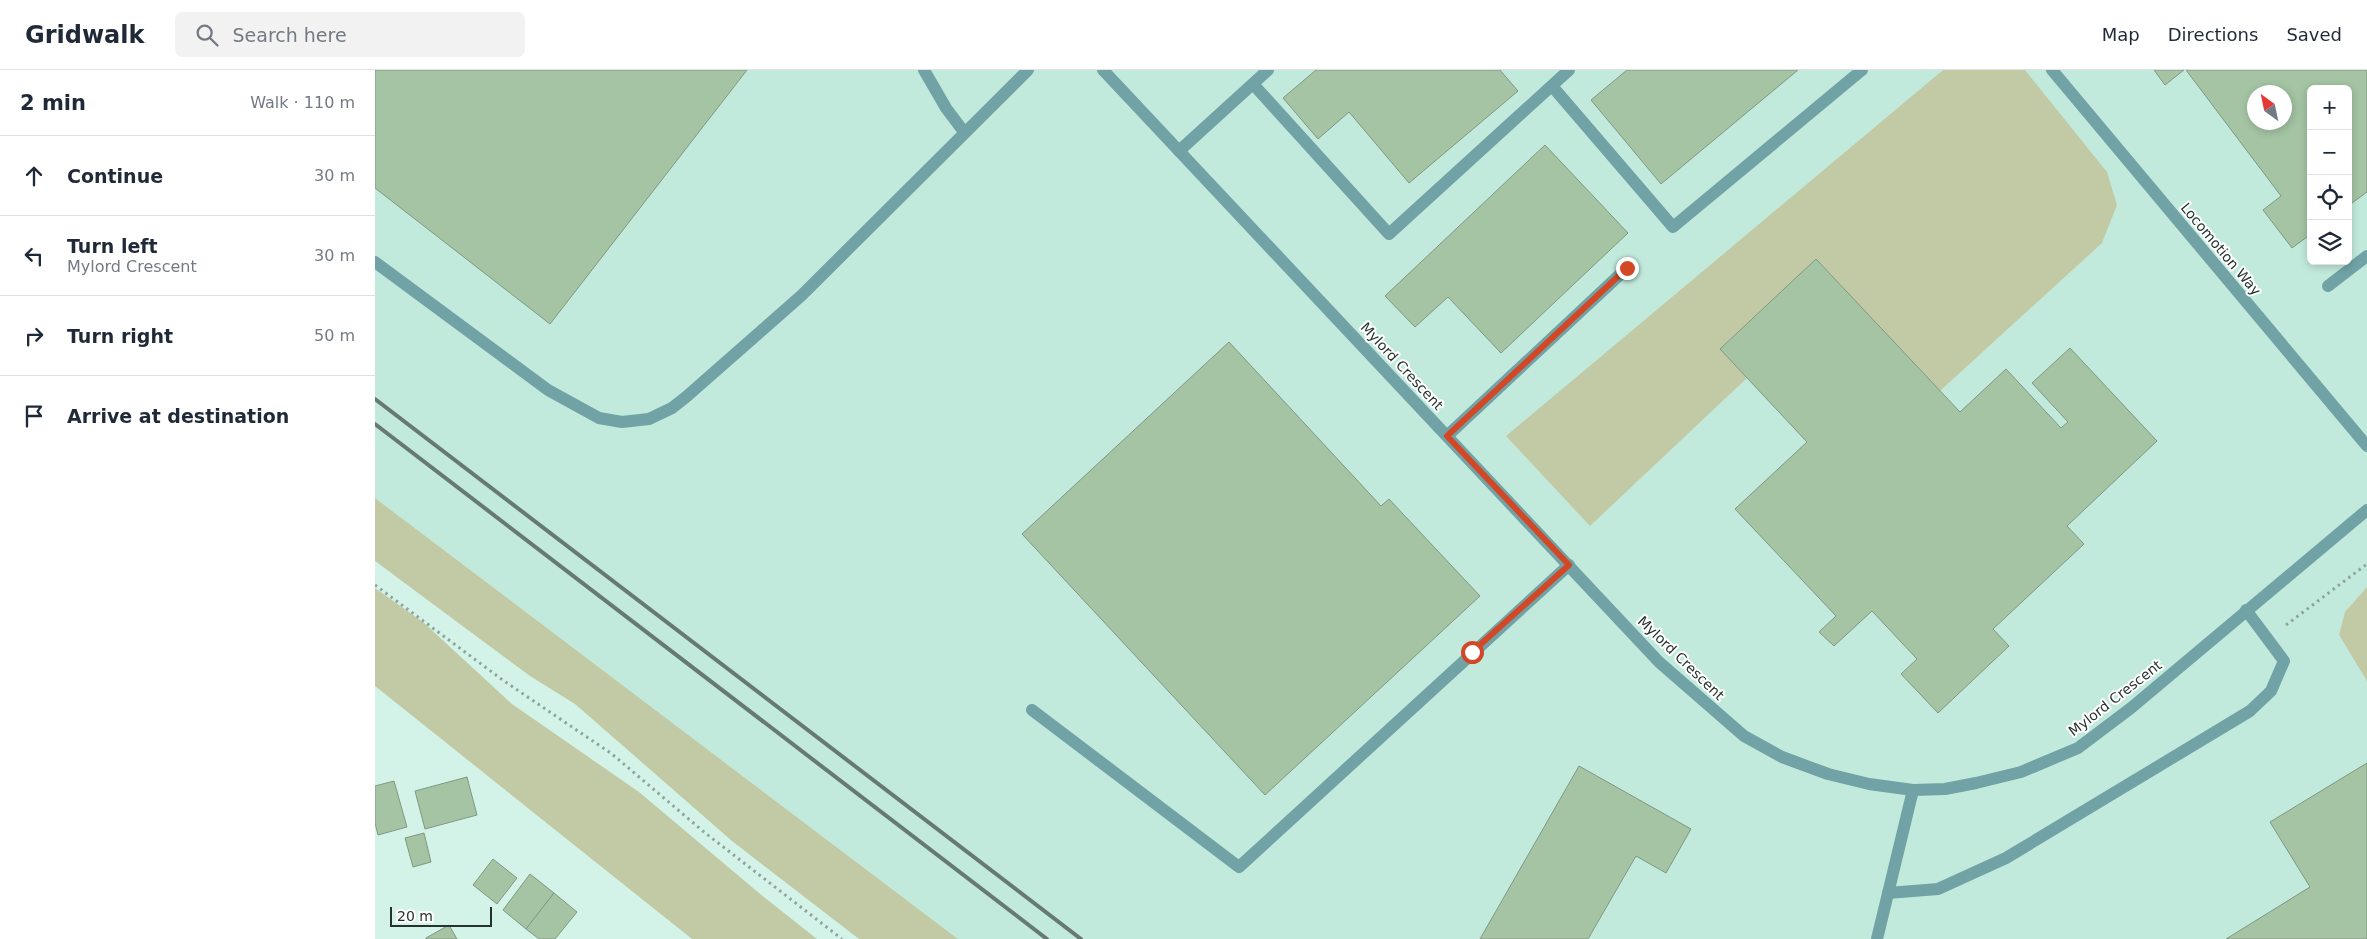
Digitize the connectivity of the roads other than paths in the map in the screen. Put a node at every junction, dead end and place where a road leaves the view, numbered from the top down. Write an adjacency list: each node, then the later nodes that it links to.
1 (924, 70): 10 (street)
2 (1028, 70): 10 (street)
3 (1103, 70): 11 (street, Mylord Crescent)
4 (1268, 70): 8 (street)
5 (1569, 70): 9 (street)
6 (1862, 70): 9 (street)
7 (2052, 70): 17 (street, Locomotion Way)
8 (1253, 84): 9 (street); 11 (street)
9 (1552, 86)
10 (964, 132): 13 (street)
11 (1179, 151): 16 (street, Mylord Crescent)
12 (2367, 256): 15 (street)
13 (375, 262)
14 (1627, 268): 16 (street)
15 (2328, 286)
16 (1447, 436): 19 (street, Mylord Crescent)
17 (2367, 446)
18 (2367, 510): 20 (street, Mylord Crescent)
19 (1569, 565): 21 (street); 22 (street, Mylord Crescent)
20 (2246, 610): 22 (street, Mylord Crescent); 23 (street)
21 (1032, 710)
22 (1913, 790): 23 (street)
23 (1888, 893): 24 (street)
24 (1877, 939)

